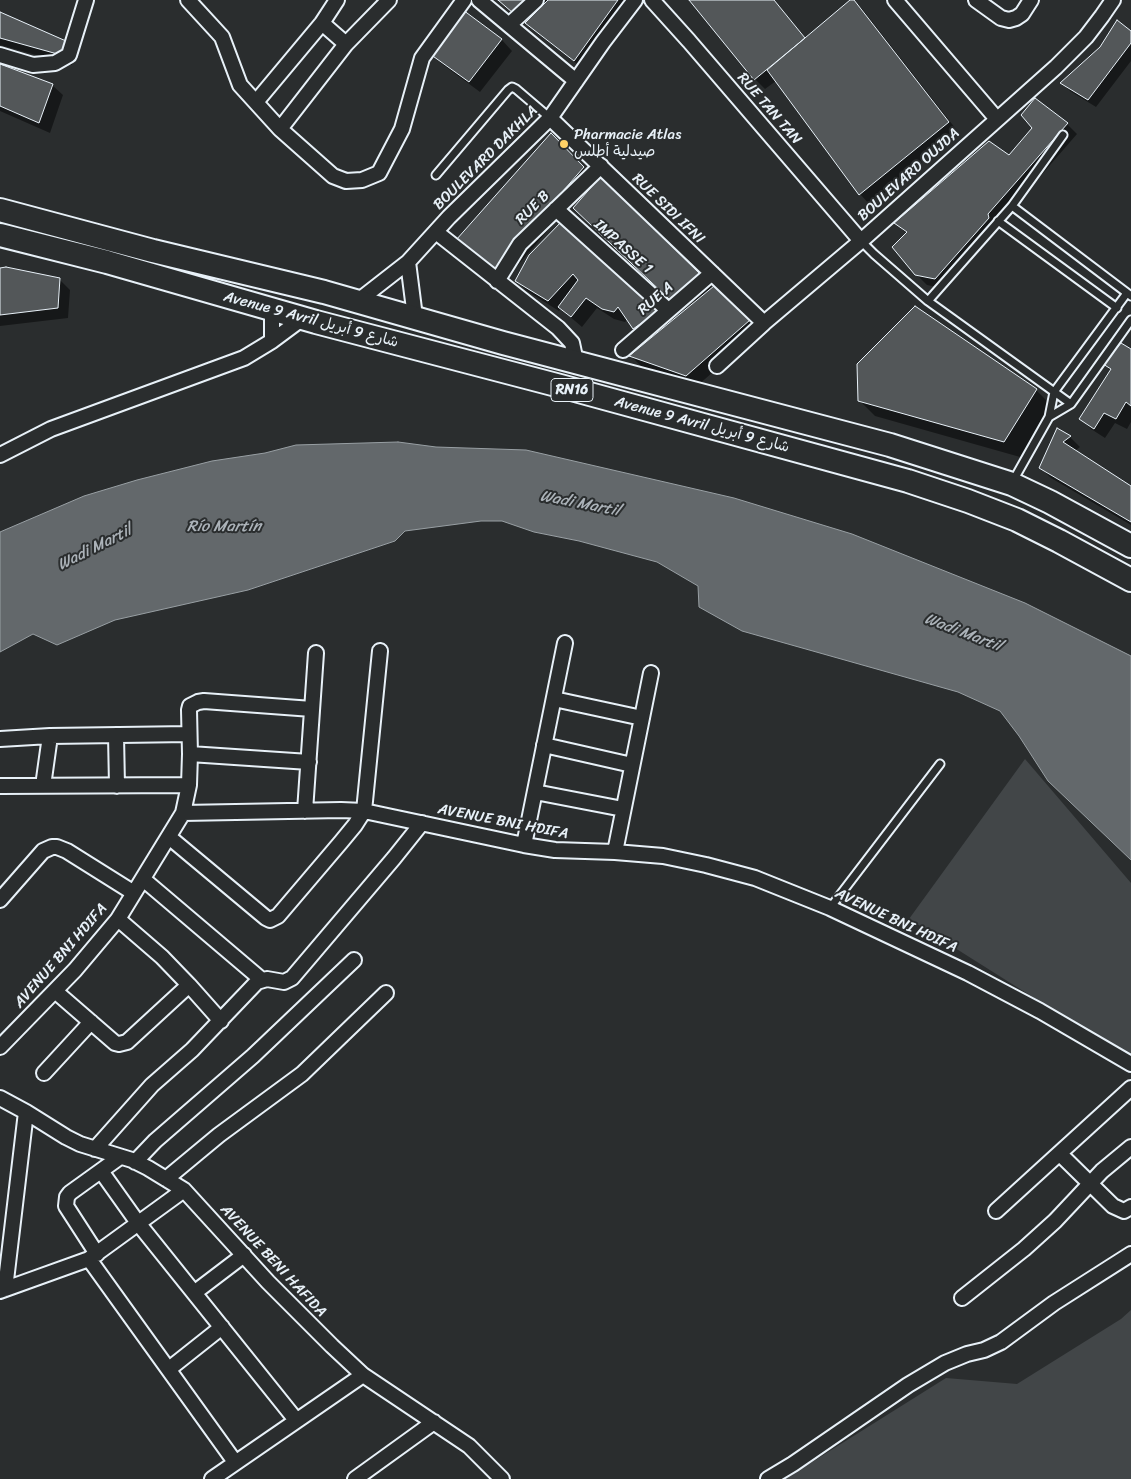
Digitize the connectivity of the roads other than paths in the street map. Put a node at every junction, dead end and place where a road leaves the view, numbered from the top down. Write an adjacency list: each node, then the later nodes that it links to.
1 (86, 0): 17 (street)
2 (188, 0): 19 (street)
3 (337, 0): 14 (street)
4 (389, 0): 16 (street)
5 (464, 0): 22 (street)
6 (480, 0): 15 (street)
7 (536, 0): 15 (street)
8 (635, 0): 18 (street, BOULEVARD DAKHLA)
9 (652, 0): 32 (street, RUE TAN TAN)
10 (895, 0): 21 (street)
11 (976, 0): 12 (street)
12 (1031, 0)
13 (1113, 0): 21 (street, BOULEVARD OUJDA)
14 (322, 23): 16 (street); 19 (street)
15 (509, 25): 18 (street)
16 (346, 44): 22 (street)
17 (0, 55)
18 (576, 80): 20 (street, BOULEVARD DAKHLA)
19 (256, 102): 22 (street)
20 (550, 118): 24 (street, RUE SIDI IFNI); 25 (lane); 30 (street, BOULEVARD DAKHLA)
21 (996, 118): 32 (street, BOULEVARD OUJDA)
22 (280, 130)
23 (1064, 135): 26 (lane)
24 (601, 166): 27 (street, RUE B); 34 (street, RUE SIDI IFNI)
25 (436, 175)
26 (1012, 206): 29 (lane); 36 (lane)
27 (556, 209): 35 (street, RUE B); 41 (street, IMPASSE 1)
28 (0, 210): 38 (highway, Avenue 9 Avril شارع 9 أبريل / RN16)
29 (998, 221): 37 (lane); 39 (lane)
30 (436, 232): 33 (street, BOULEVARD DAKHLA); 35 (street)
31 (0, 235): 40 (highway, Avenue 9 Avril شارع 9 أبريل / RN16)
32 (861, 240): 37 (lane); 45 (street, BOULEVARD OUJDA)
33 (408, 262): 38 (street, BOULEVARD DAKHLA); 42 (street)
34 (712, 273): 41 (street, RUE A); 45 (street, RUE SIDI IFNI)
35 (498, 281): 48 (street)
36 (1129, 294): 39 (lane)
37 (928, 300): 50 (lane)
38 (358, 301): 42 (highway, Avenue 9 Avril شارع 9 أبريل / RN16)
39 (1117, 308): 50 (lane)
40 (272, 310): 43 (highway, Avenue 9 Avril شارع 9 أبريل / RN16); 46 (street)
41 (668, 310): 47 (street, RUE A)
42 (415, 317): 48 (highway, Avenue 9 Avril شارع 9 أبريل / RN16)
43 (303, 318): 46 (street); 56 (highway, Avenue 9 Avril شارع 9 أبريل / RN16)
44 (1131, 320): 51 (lane)
45 (764, 323): 49 (street, BOULEVARD OUJDA)
46 (272, 341): 53 (street)
47 (623, 350)
48 (576, 362): 54 (highway, Avenue 9 Avril شارع 9 أبريل / RN16)
49 (717, 366)
50 (1054, 392): 51 (lane); 52 (lane)
51 (1071, 404): 52 (lane)
52 (1050, 417): 54 (lane)
53 (0, 455)
54 (1012, 484): 55 (highway, Avenue 9 Avril شارع 9 أبريل / RN16)
55 (1131, 546)
56 (1131, 580)
57 (565, 643): 61 (street)
58 (380, 651): 80 (street)
59 (316, 652): 62 (street)
60 (651, 673): 63 (street)
61 (554, 699): 63 (street); 68 (street)
62 (312, 709): 64 (street); 70 (street)
63 (642, 718): 72 (street)
64 (189, 734): 65 (street); 69 (street)
65 (116, 735): 66 (street); 75 (street)
66 (50, 736): 67 (street); 74 (street)
67 (0, 739)
68 (544, 745): 72 (street); 77 (street)
69 (190, 754): 70 (street); 76 (street)
70 (308, 762): 79 (street)
71 (940, 764): 89 (lane)
72 (632, 765): 78 (street)
73 (0, 786): 74 (street)
74 (42, 786): 75 (street)
75 (117, 786): 76 (street)
76 (189, 786): 81 (street)
77 (535, 792): 78 (street); 84 (street)
78 (623, 809): 85 (street)
79 (305, 811): 80 (street, AVENUE BNI HDIFA); 81 (street, AVENUE BNI HDIFA)
80 (364, 811): 82 (street, AVENUE BNI HDIFA); 83 (street)
81 (183, 813): 83 (street, AVENUE BNI HDIFA)
82 (422, 823): 84 (street, AVENUE BNI HDIFA); 92 (street)
83 (169, 838): 86 (street, AVENUE BNI HDIFA)
84 (524, 846): 85 (street, AVENUE BNI HDIFA)
85 (615, 852): 89 (street, AVENUE BNI HDIFA)
86 (143, 879): 87 (street, AVENUE BNI HDIFA); 92 (street)
87 (134, 893): 88 (street); 90 (street, AVENUE BNI HDIFA)
88 (0, 900)
89 (830, 908): 99 (street, AVENUE BNI HDIFA)
90 (118, 918): 93 (street); 94 (street, AVENUE BNI HDIFA)
91 (354, 960): 108 (street)
92 (262, 980): 96 (street)
93 (189, 985): 96 (street); 97 (street)
94 (55, 991): 97 (street); 98 (street, AVENUE BNI HDIFA)
95 (386, 993): 110 (street)
96 (221, 1021): 105 (street)
97 (91, 1022): 100 (street)
98 (0, 1047)
99 (1131, 1064)
100 (44, 1073)
101 (1131, 1088): 106 (street)
102 (0, 1098): 103 (street, AVENUE BENI HAFIDA)
103 (26, 1112): 105 (street, AVENUE BENI HAFIDA); 119 (street)
104 (1131, 1148): 111 (street)
105 (95, 1149): 107 (street, AVENUE BENI HAFIDA)
106 (1060, 1154): 111 (street); 114 (street)
107 (120, 1157): 108 (street, AVENUE BENI HAFIDA); 109 (street)
108 (135, 1162): 110 (street, AVENUE BENI HAFIDA)
109 (101, 1171): 115 (street); 118 (street)
110 (166, 1179): 112 (street, AVENUE BENI HAFIDA)
111 (1090, 1184): 113 (street); 121 (street)
112 (184, 1190): 115 (street); 117 (street, AVENUE BENI HAFIDA)
113 (1131, 1207)
114 (996, 1211)
115 (138, 1223): 118 (street); 120 (street)
116 (1131, 1254): 131 (street)
117 (244, 1255): 120 (street); 124 (street, AVENUE BENI HAFIDA)
118 (93, 1257): 119 (street); 123 (street)
119 (3, 1290)
120 (194, 1293): 122 (street)
121 (962, 1298)
122 (222, 1328): 123 (street); 125 (street)
123 (169, 1369): 127 (street)
124 (363, 1375): 125 (street); 126 (street, AVENUE BENI HAFIDA)
125 (296, 1420): 127 (street)
126 (434, 1422): 129 (street); 130 (street, AVENUE BENI HAFIDA)
127 (235, 1462): 128 (street)
128 (212, 1479)
129 (356, 1479)
130 (502, 1479)
131 (768, 1479)

